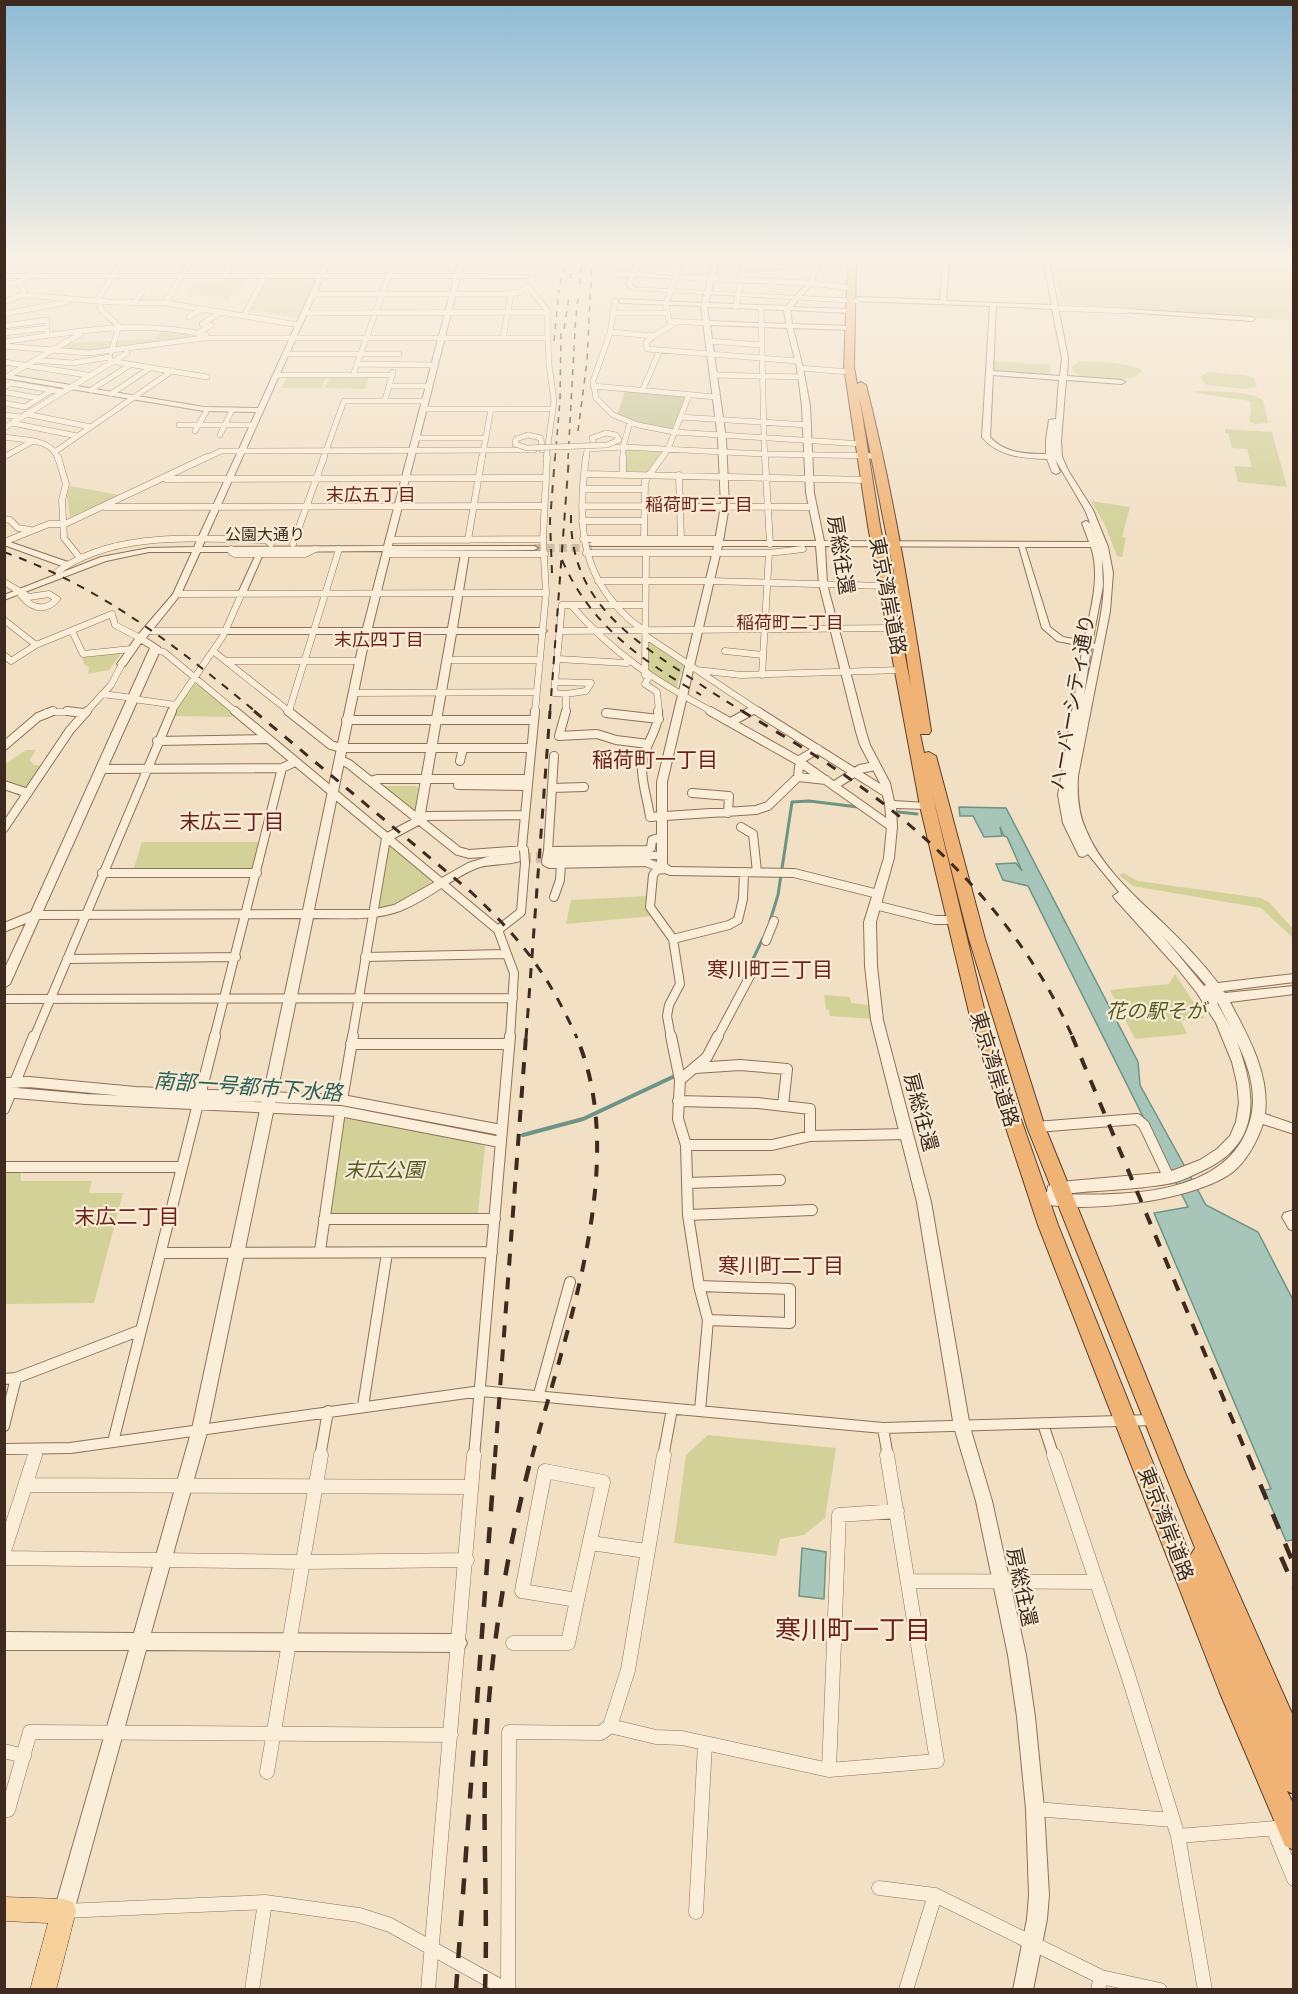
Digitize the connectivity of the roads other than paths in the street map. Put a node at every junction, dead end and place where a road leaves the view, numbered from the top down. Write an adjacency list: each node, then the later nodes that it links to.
1 (47, 354): 21 (street)
2 (115, 354): 21 (street)
3 (124, 354): 19 (street); 22 (street)
4 (286, 354): 35 (street)
5 (360, 354): 25 (street)
6 (399, 354): 26 (street)
7 (438, 354): 28 (street)
8 (550, 354): 64 (street)
9 (604, 354): 46 (street)
10 (658, 354): 49 (street)
11 (710, 354): 38 (street)
12 (721, 354): 20 (street)
13 (762, 354): 20 (street)
14 (796, 354): 30 (street, 房総往還)
15 (849, 354): 32 (highway, 東京湾岸道路)
16 (858, 354): 100 (highway, 東京湾岸道路)
17 (991, 354): 33 (street)
18 (1064, 354): 42 (street, ハーバーシティ通り)
19 (135, 356)
20 (762, 358): 30 (street); 39 (street)
21 (36, 360): 27 (street)
22 (110, 361): 24 (street); 34 (street)
23 (4, 362): 27 (street)
24 (130, 364): 29 (street); 51 (street)
25 (357, 364): 26 (street); 36 (street)
26 (396, 364): 28 (street); 37 (street)
27 (27, 365): 34 (street); 40 (street)
28 (435, 365): 45 (street)
29 (150, 368): 31 (street); 54 (street)
30 (800, 369): 32 (street); 39 (street); 79 (street, 房総往還)
31 (172, 371): 41 (street); 58 (street)
32 (849, 372): 100 (highway, 東京湾岸道路)
33 (990, 374): 42 (street); 106 (street)
34 (87, 375): 48 (street)
35 (276, 375): 36 (street); 66 (street)
36 (353, 375): 37 (street)
37 (392, 375): 44 (street)
38 (713, 375): 39 (street); 56 (street)
39 (762, 376): 74 (street)
40 (7, 377): 48 (street)
41 (207, 377)
42 (1061, 378): 43 (street); 106 (street, ハーバーシティ通り)
43 (1122, 382)
44 (389, 386): 45 (street); 59 (street)
45 (429, 386): 60 (street)
46 (593, 386): 49 (street); 72 (street)
47 (4, 387): 50 (street)
48 (70, 387): 51 (street); 53 (street)
49 (644, 389): 55 (street)
50 (52, 390): 53 (street); 57 (street)
51 (91, 390): 54 (street)
52 (4, 392): 57 (street)
53 (62, 392): 69 (street)
54 (111, 394): 58 (street)
55 (689, 395): 56 (street); 70 (street)
56 (716, 397): 71 (street)
57 (38, 398): 61 (street)
58 (134, 398): 65 (street); 80 (street)
59 (385, 400): 60 (street); 97 (street)
60 (425, 401): 62 (street)
61 (4, 403)
62 (423, 409): 63 (street); 88 (street)
63 (491, 409): 64 (street); 89 (street)
64 (553, 409): 95 (street)
65 (232, 410): 66 (street); 77 (street)
66 (260, 410): 78 (street)
67 (206, 412): 76 (street)
68 (4, 415): 69 (street)
69 (23, 416): 73 (street); 80 (street)
70 (680, 417): 71 (street); 83 (street)
71 (720, 420): 74 (street); 87 (street)
72 (630, 422): 83 (street); 93 (street)
73 (12, 423): 81 (street); 85 (street)
74 (764, 424): 79 (street); 90 (street)
75 (179, 425): 76 (street)
76 (199, 425): 77 (street); 82 (street)
77 (225, 425): 78 (street); 84 (street)
78 (253, 425): 102 (street)
79 (808, 425): 92 (street, 房総往還)
80 (91, 427): 85 (street)
81 (4, 428)
82 (195, 431)
83 (673, 434): 87 (street); 96 (street)
84 (220, 435)
85 (77, 436): 101 (street)
86 (4, 437): 91 (street)
87 (722, 437): 90 (street); 103 (street)
88 (415, 438): 89 (street); 98 (street)
89 (486, 438): 99 (street)
90 (764, 440): 92 (street); 104 (street)
91 (33, 441): 101 (street); 105 (street)
92 (809, 446): 100 (street); 100 (street); 104 (street); 118 (street, 房総往還)
93 (623, 447): 94 (street); 96 (street); 107 (street)
94 (596, 448): 95 (street, bridge); 109 (street)
95 (545, 449): 99 (street); 117 (street)
96 (668, 449): 103 (street); 108 (street)
97 (326, 450): 98 (street); 102 (street); 114 (street)
98 (412, 450): 99 (street); 115 (street)
99 (483, 450): 116 (street)
100 (867, 450): 120 (highway, 東京湾岸道路); 153 (highway, 東京湾岸道路)
101 (56, 451): 140 (street)
102 (242, 451): 113 (street); 119 (street)
103 (724, 452): 104 (street); 111 (street)
104 (764, 454): 112 (street)
105 (4, 457)
106 (1054, 457): 154 (street, ハーバーシティ通り)
107 (623, 473): 108 (street); 109 (street)
108 (650, 473): 110 (street); 122 (street)
109 (584, 474): 121 (street)
110 (679, 475): 111 (street); 128 (street)
111 (725, 476): 112 (street); 129 (street)
112 (766, 477): 118 (street); 130 (street)
113 (229, 478): 114 (street); 119 (street); 133 (street)
114 (316, 478): 115 (street); 123 (street)
115 (405, 478): 116 (street); 124 (street)
116 (478, 478): 117 (street); 134 (street)
117 (544, 478): 125 (street)
118 (809, 478): 120 (street); 135 (street, 房総往還)
119 (160, 479): 131 (street)
120 (869, 480): 153 (highway, 東京湾岸道路)
121 (583, 489): 122 (street); 126 (street)
122 (645, 489): 127 (street)
123 (306, 506): 124 (street); 133 (street); 148 (street)
124 (397, 506): 134 (street); 155 (street)
125 (544, 506): 134 (street); 142 (street)
126 (582, 506): 127 (street); 138 (street)
127 (645, 506): 128 (street); 139 (street)
128 (680, 506): 129 (street); 144 (street)
129 (725, 506): 130 (street); 151 (street)
130 (768, 506): 135 (street); 157 (street)
131 (100, 507): 132 (street); 140 (street)
132 (116, 507): 133 (street); 137 (street)
133 (216, 507): 149 (street)
134 (474, 507): 145 (street)
135 (813, 507): 152 (street, 房総往還)
136 (4, 519): 141 (street)
137 (115, 519)
138 (582, 521): 139 (street); 146 (street)
139 (645, 521): 143 (street)
140 (65, 524): 141 (street); 167 (street)
141 (32, 530): 147 (street)
142 (543, 539): 145 (street); 166 (street)
143 (644, 539): 144 (street); 146 (street)
144 (681, 539): 151 (street)
145 (468, 540): 155 (street)
146 (583, 540): 156 (street)
147 (5, 542): 168 (street)
148 (292, 544): 149 (street, 公園大通り); 155 (street, 公園大通り)
149 (199, 545): 159 (street, 公園大通り); 167 (street); 169 (street, 公園大通り); 177 (street, 公園大通り); 182 (street)
150 (534, 546): 155 (street, 公園大通り)
151 (718, 546): 156 (street); 157 (street); 162 (street); 163 (street); 172 (street)
152 (820, 546): 153 (street); 157 (street); 162 (street); 175 (street, 房総往還)
153 (887, 546): 154 (street); 158 (street); 176 (highway, 東京湾岸道路); 336 (highway, 東京湾岸道路)
154 (1098, 546): 158 (street); 205 (street, ハーバーシティ通り)
155 (388, 547): 161 (street, 公園大通り); 165 (street); 180 (street)
156 (590, 548): 163 (street); 170 (street)
157 (770, 548): 162 (street); 174 (street)
158 (1022, 548): 205 (street)
159 (231, 549): 160 (street, 公園大通り); 164 (street)
160 (315, 549): 161 (street, 公園大通り); 164 (street)
161 (339, 549): 183 (street)
162 (803, 549)
163 (646, 553): 171 (street)
164 (258, 554): 179 (street)
165 (465, 554): 166 (street); 184 (street)
166 (545, 554): 181 (street)
167 (80, 558): 168 (street)
168 (65, 564): 169 (street)
169 (57, 572): 177 (street, 公園大通り)
170 (598, 581): 171 (street); 188 (street)
171 (645, 581): 172 (street); 187 (street)
172 (710, 581): 174 (street); 193 (street)
173 (4, 582): 177 (street)
174 (767, 582): 175 (street); 191 (street)
175 (823, 584): 176 (street); 192 (street, 房総往還)
176 (885, 586): 190 (highway, 東京湾岸道路)
177 (17, 590): 177 (street); 178 (street, 公園大通り); 185 (street, 公園大通り)
178 (4, 592)
179 (242, 593): 182 (street); 183 (street); 195 (street)
180 (376, 593): 183 (street); 184 (street); 197 (street)
181 (546, 593): 184 (street); 199 (street)
182 (177, 594): 203 (street)
183 (326, 594): 196 (street)
184 (458, 594): 198 (street)
185 (4, 598)
186 (572, 605): 188 (street); 200 (street); 201 (street)
187 (645, 605): 188 (street); 202 (street)
188 (616, 606): 202 (street)
189 (4, 620): 204 (street)
190 (894, 628): 192 (street); 221 (highway, 東京湾岸道路)
191 (765, 629): 192 (street); 193 (street); 211 (street)
192 (834, 629): 222 (street, 房総往還)
193 (698, 630): 202 (street); 220 (street)
194 (72, 631): 203 (street); 204 (street); 206 (street)
195 (225, 631): 196 (street); 203 (street); 208 (street)
196 (314, 631): 197 (street); 216 (street)
197 (366, 631): 198 (street); 217 (street)
198 (451, 631): 199 (street); 213 (street)
199 (543, 631): 214 (street)
200 (560, 631): 201 (street); 212 (street)
201 (591, 631): 202 (street); 218 (street)
202 (645, 633): 220 (street); 224 (street)
203 (144, 635): 206 (street); 207 (street)
204 (36, 645): 210 (street)
205 (1093, 646): 316 (street, ハーバーシティ通り); 317 (street, ハーバーシティ通り)
206 (131, 649): 219 (street)
207 (155, 650): 225 (street); 233 (street)
208 (213, 651): 215 (street); 225 (street)
209 (725, 651): 211 (street)
210 (4, 655)
211 (763, 655): 223 (street)
212 (558, 659): 218 (street); 226 (street)
213 (446, 660): 214 (street); 227 (street)
214 (538, 660): 228 (street)
215 (226, 661): 216 (street); 236 (street)
216 (304, 661): 217 (street); 236 (street)
217 (359, 661): 229 (street)
218 (627, 663): 224 (street)
219 (122, 664): 230 (street)
220 (693, 668): 223 (street); 232 (street); 235 (street)
221 (901, 669): 222 (street); 274 (highway, 東京湾岸道路)
222 (845, 672): 223 (street); 257 (street, 房総往還)
223 (762, 675)
224 (647, 676): 232 (street); 239 (street)
225 (195, 679): 234 (street); 244 (street)
226 (556, 682): 231 (street); 231 (street)
227 (440, 692): 228 (street); 229 (street); 241 (street)
228 (535, 692): 242 (street)
229 (352, 693): 240 (street)
230 (102, 694): 233 (street); 237 (street)
231 (566, 694): 246 (street)
232 (683, 696): 243 (street); 277 (street)
233 (134, 698): 234 (street); 259 (street)
234 (176, 705): 245 (street)
235 (754, 709): 243 (street); 251 (street)
236 (289, 711): 252 (street)
237 (83, 712): 247 (street); 271 (street)
238 (606, 713): 239 (street)
239 (659, 719): 246 (street)
240 (346, 720): 241 (street); 252 (street)
241 (435, 720): 242 (street); 250 (street)
242 (533, 720): 249 (street)
243 (731, 722): 256 (street)
244 (267, 739): 245 (street); 255 (street)
245 (157, 741): 260 (street)
246 (648, 744): 277 (street)
247 (4, 746)
248 (463, 748): 249 (street); 250 (street); 254 (street)
249 (531, 748): 264 (street)
250 (430, 749): 252 (street); 263 (street)
251 (818, 749): 256 (street); 261 (street)
252 (340, 754): 265 (street); 270 (street)
253 (554, 756): 269 (street)
254 (460, 761)
255 (295, 762): 258 (street); 270 (street)
256 (800, 763): 262 (street); 266 (street)
257 (875, 766): 261 (street); 273 (street, 房総往還)
258 (282, 768): 260 (street); 291 (street)
259 (102, 769): 260 (street); 299 (street)
260 (146, 769): 290 (street)
261 (857, 773): 266 (street); 273 (street)
262 (798, 777): 266 (street); 275 (street)
263 (424, 781): 264 (street); 265 (street); 278 (street)
264 (528, 782): 276 (street)
265 (372, 783): 278 (street)
266 (832, 783): 280 (street)
267 (4, 785): 271 (street)
268 (584, 787): 269 (street)
269 (552, 788): 286 (street)
270 (332, 792): 283 (street); 301 (street)
271 (28, 793): 281 (street)
272 (692, 793): 275 (street)
273 (889, 799): 274 (street); 280 (street, 房総往還)
274 (927, 806): 302 (highway, 東京湾岸道路)
275 (728, 813): 277 (street)
276 (525, 815): 278 (street); 285 (street)
277 (662, 816): 282 (street)
278 (419, 819): 283 (street); 285 (street)
279 (741, 827): 289 (street)
280 (892, 827): 296 (street, 房総往還)
281 (4, 828)
282 (662, 837): 284 (street); 286 (street)
283 (386, 838): 293 (street); 298 (street)
284 (662, 855): 286 (street); 287 (street)
285 (523, 857): 293 (street); 305 (street)
286 (554, 857): 287 (street); 295 (street)
287 (668, 870): 288 (street); 306 (street)
288 (744, 872): 289 (street); 306 (street)
289 (757, 872): 292 (street)
290 (102, 873): 291 (street); 300 (street)
291 (257, 873): 297 (street)
292 (782, 873): 294 (street); 296 (street)
293 (440, 883): 298 (street); 305 (street)
294 (783, 884)
295 (554, 897)
296 (877, 900): 302 (street); 339 (street, 房総往還)
297 (247, 914): 300 (street); 301 (street); 309 (street)
298 (372, 914): 301 (street); 310 (street)
299 (35, 915): 300 (street); 304 (street); 314 (street)
300 (85, 915): 311 (street)
301 (308, 915): 318 (street)
302 (956, 920): 349 (highway, 東京湾岸道路)
303 (774, 921): 307 (street)
304 (4, 928)
305 (498, 930): 308 (street)
306 (673, 939): 327 (street)
307 (766, 941)
308 (506, 954): 310 (street); 320 (street)
309 (236, 957): 311 (street); 322 (street)
310 (365, 957): 319 (street)
311 (67, 959): 323 (street)
312 (750, 976): 326 (street)
313 (1293, 978): 316 (street)
314 (4, 984)
315 (1293, 990): 316 (street)
316 (1218, 993): 317 (street); 335 (street, ハーバーシティ通り)
317 (1205, 995): 345 (street, ハーバーシティ通り)
318 (291, 998): 319 (street); 322 (street); 331 (street)
319 (359, 998): 320 (street); 324 (street)
320 (513, 998): 325 (street)
321 (4, 999): 323 (street)
322 (225, 999): 323 (street); 329 (street)
323 (51, 1000): 328 (street)
324 (351, 1044): 325 (street); 333 (street)
325 (509, 1044): 338 (street)
326 (695, 1068): 327 (street); 332 (street)
327 (679, 1076): 330 (street)
328 (11, 1087): 329 (street); 334 (street)
329 (198, 1099): 331 (street); 344 (street)
330 (678, 1101): 332 (street); 342 (street)
331 (268, 1102): 333 (street); 357 (street)
332 (783, 1105): 340 (street)
333 (341, 1106): 338 (street); 341 (street); 353 (street)
334 (4, 1109)
335 (1258, 1117): 337 (street); 348 (street, ハーバーシティ通り)
336 (1036, 1127): 345 (street); 348 (highway, 東京湾岸道路)
337 (1293, 1129)
338 (501, 1130): 341 (street)
339 (907, 1134): 340 (street); 376 (street, 房総往還)
340 (810, 1137): 342 (street)
341 (500, 1142): 354 (street)
342 (686, 1145): 347 (street)
343 (4, 1167): 344 (street)
344 (181, 1167): 360 (street)
345 (1169, 1178): 348 (street, ハーバーシティ通り)
346 (780, 1180): 347 (street)
347 (687, 1182): 351 (street)
348 (1063, 1195): 349 (street); 372 (highway, 東京湾岸道路)
349 (1037, 1197): 373 (highway, 東京湾岸道路)
350 (812, 1210): 351 (street)
351 (688, 1215): 362 (street)
352 (1293, 1216): 355 (street)
353 (324, 1219): 354 (street); 356 (street)
354 (495, 1219): 358 (street)
355 (1293, 1225)
356 (320, 1251): 357 (street); 359 (street)
357 (237, 1252): 360 (street); 378 (street)
358 (492, 1252): 359 (street); 366 (street)
359 (387, 1253): 368 (street)
360 (161, 1254): 364 (street)
361 (570, 1282): 367 (street)
362 (699, 1286): 363 (street); 363 (street)
363 (708, 1320): 371 (street)
364 (141, 1330): 365 (street); 379 (street)
365 (10, 1379): 375 (street)
366 (481, 1391): 367 (street); 368 (street); 386 (street)
367 (538, 1394): 369 (street)
368 (363, 1406): 370 (street)
369 (672, 1408): 371 (street); 391 (street)
370 (328, 1411): 378 (street); 385 (street)
371 (700, 1411): 377 (street)
372 (1154, 1420): 373 (street); 382 (highway, 東京湾岸道路)
373 (1126, 1421): 374 (street); 419 (highway, 東京湾岸道路)
374 (1043, 1424): 376 (street); 397 (street)
375 (4, 1426)
376 (962, 1427): 377 (street); 398 (street, 房総往還)
377 (883, 1428): 387 (street)
378 (200, 1429): 379 (street); 384 (street)
379 (113, 1442): 381 (street)
380 (4, 1449): 381 (street)
381 (37, 1450): 383 (street)
382 (1177, 1479): 410 (highway, 東京湾岸道路); 415 (highway)
383 (26, 1485): 384 (street); 388 (street)
384 (184, 1485): 385 (street); 393 (street)
385 (317, 1487): 386 (street); 395 (street)
386 (471, 1487): 394 (street)
387 (897, 1511): 396 (street); 413 (street)
388 (9, 1526): 390 (street)
389 (591, 1543): 391 (street); 399 (street); 399 (street)
390 (4, 1551)
391 (646, 1551): 405 (street)
392 (4, 1558): 393 (street)
393 (164, 1560): 395 (street); 401 (street)
394 (467, 1560): 395 (street); 403 (street)
395 (304, 1562): 402 (street)
396 (908, 1581): 398 (street); 413 (street)
397 (1096, 1581): 398 (street); 418 (street)
398 (1001, 1582): 416 (street, 房総往還)
399 (577, 1600): 404 (street)
400 (4, 1641): 401 (street)
401 (140, 1641): 402 (street); 406 (street)
402 (290, 1642): 403 (street); 407 (street)
403 (458, 1643): 408 (street)
404 (513, 1644)
405 (610, 1726): 409 (street); 434 (street)
406 (116, 1732): 407 (street); 412 (street); 426 (street)
407 (274, 1732): 408 (street); 414 (street)
408 (451, 1735): 429 (street)
409 (705, 1744): 413 (street); 427 (street)
410 (1293, 1748)
411 (4, 1751): 412 (street)
412 (24, 1756): 417 (street)
413 (829, 1770)
414 (267, 1772)
415 (1293, 1781)
416 (1035, 1809): 418 (street); 428 (street, 房総往還)
417 (8, 1810)
418 (1173, 1820): 420 (street)
419 (1285, 1831): 420 (street); 421 (street)
420 (1178, 1836): 438 (street)
421 (1293, 1879)
422 (879, 1887): 423 (street)
423 (935, 1895): 428 (street); 435 (street)
424 (265, 1902): 426 (street); 429 (street); 432 (street)
425 (4, 1909): 426 (main road)
426 (64, 1911): 431 (main road)
427 (696, 1912)
428 (1032, 1941): 430 (street); 436 (street, 房総往還)
429 (430, 1948): 433 (street); 434 (street)
430 (1100, 1983): 437 (street)
431 (44, 1989)
432 (252, 1989)
433 (428, 1989)
434 (508, 1989)
435 (906, 1989)
436 (1023, 1989)
437 (1161, 1989)
438 (1205, 1989)

